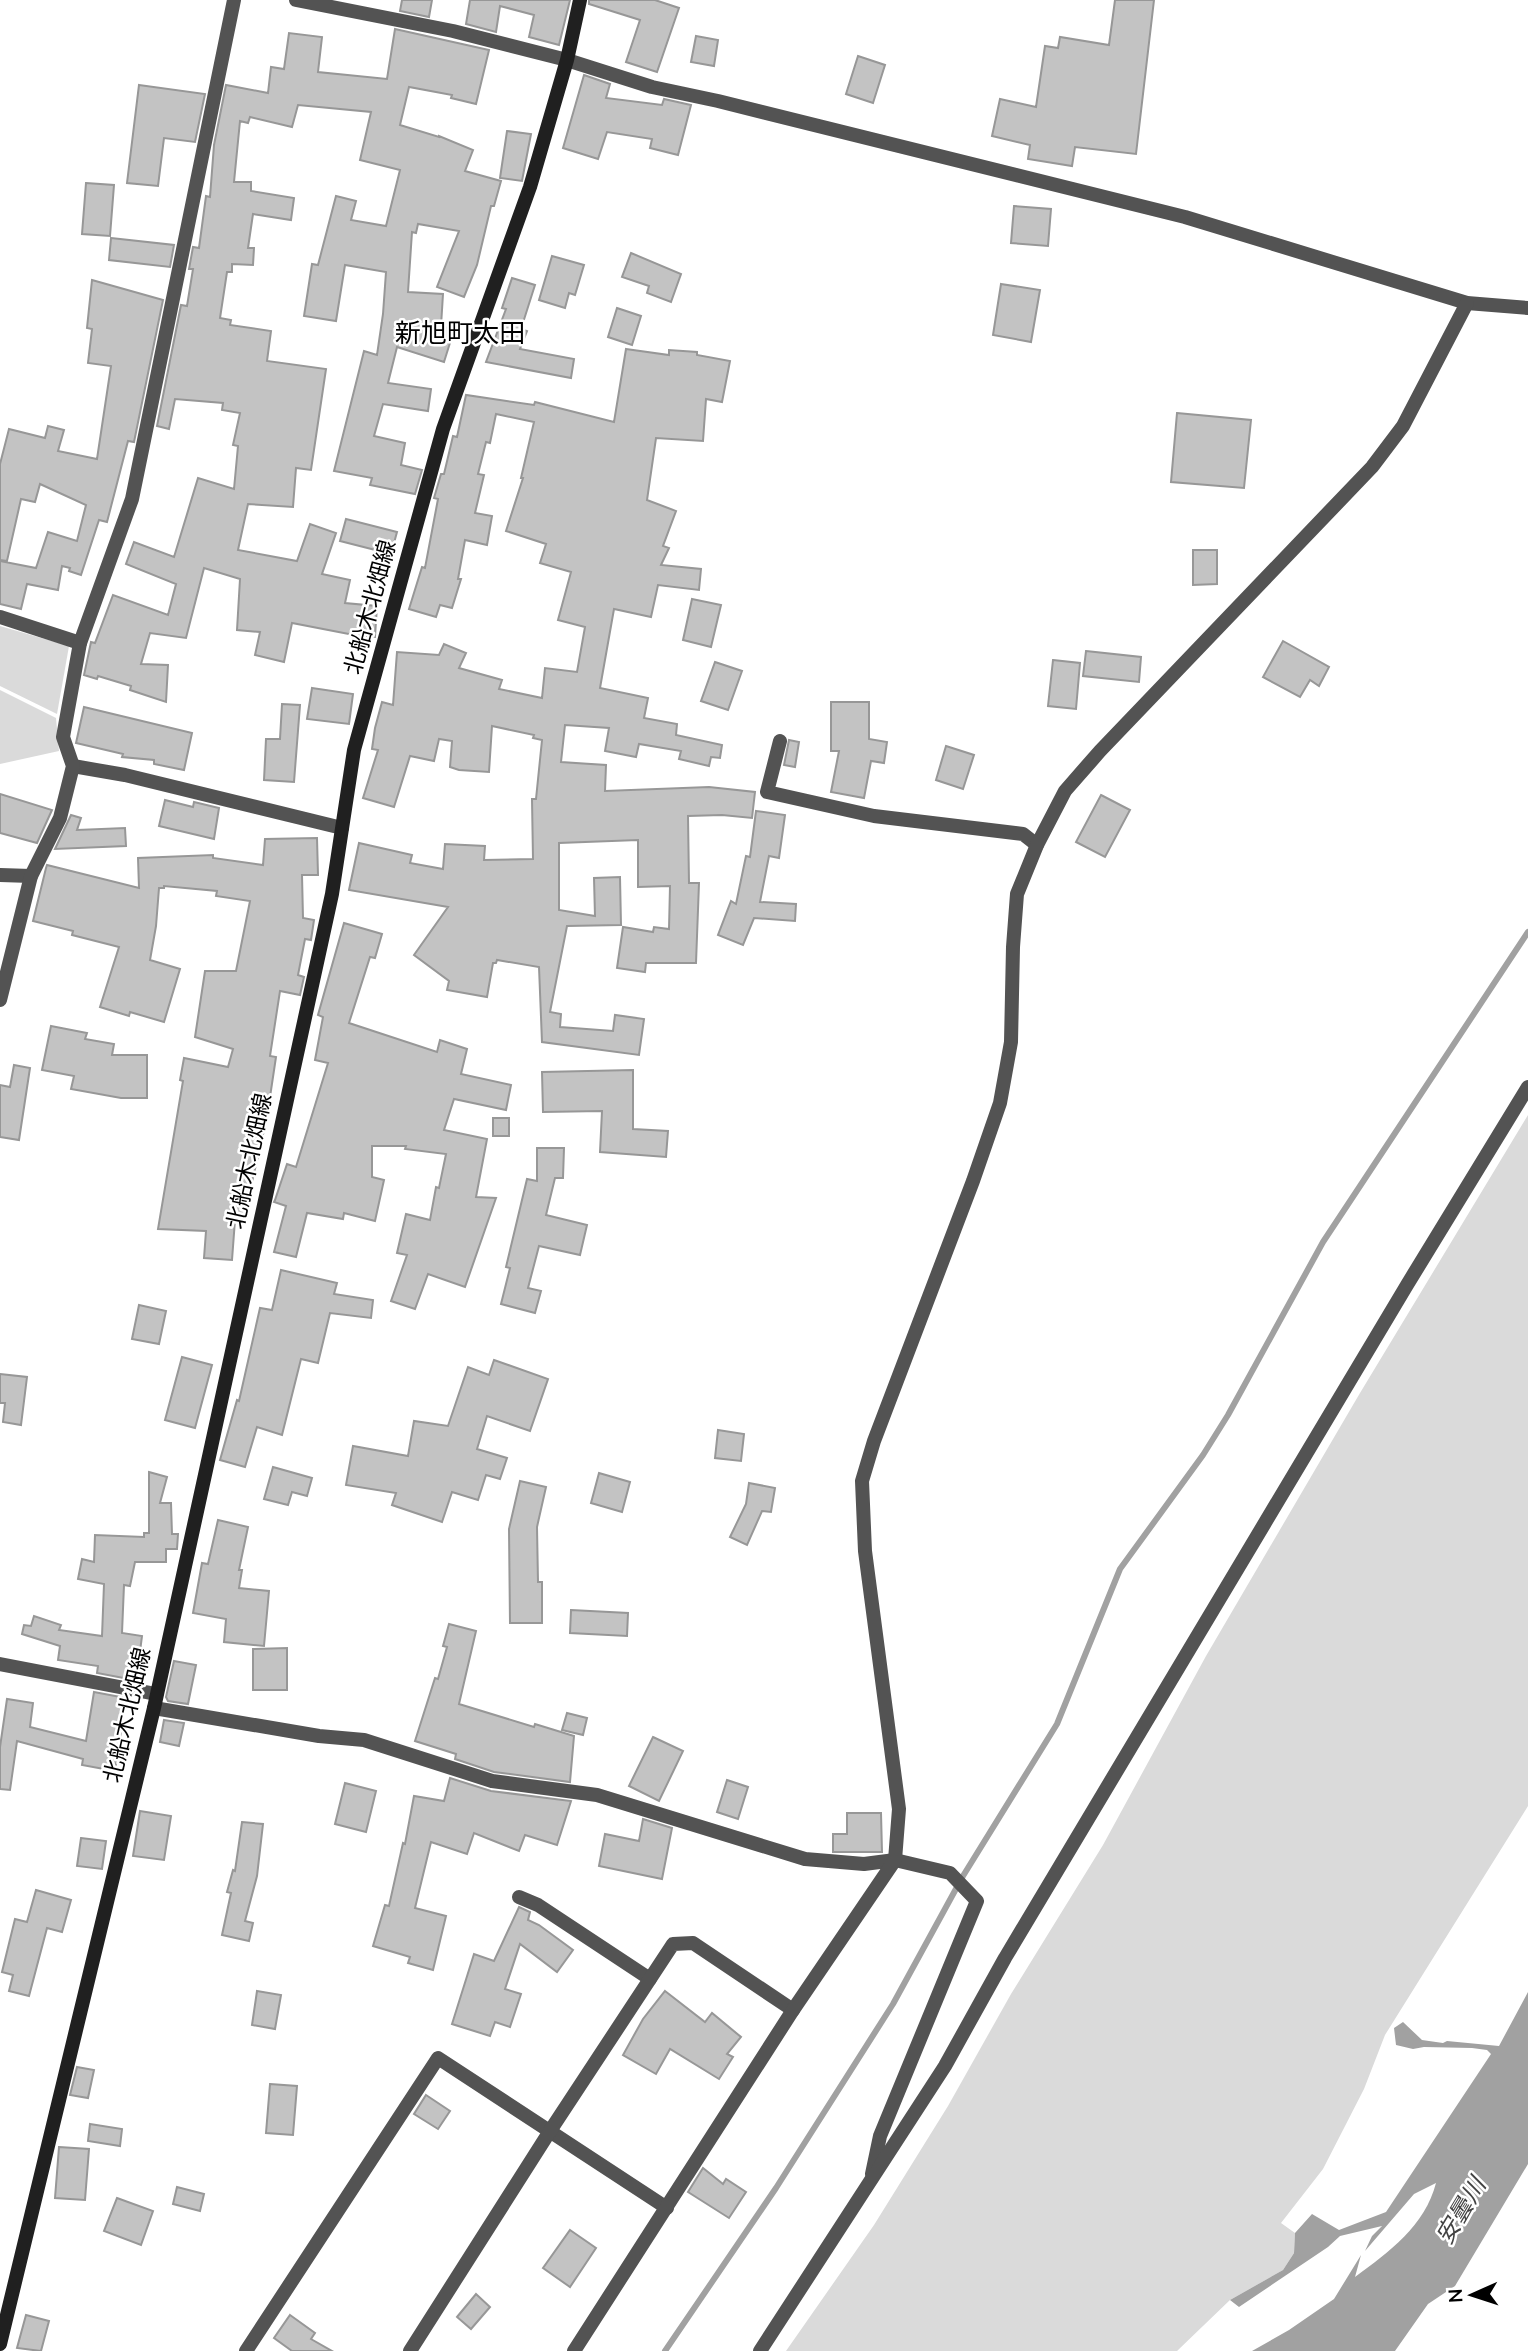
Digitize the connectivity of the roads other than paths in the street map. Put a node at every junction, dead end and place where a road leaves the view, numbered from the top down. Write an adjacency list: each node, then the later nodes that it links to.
1 (234, 0): 8 (street)
2 (296, 0): 4 (street)
3 (580, 0): 4 (main road, 北船木北畑線)
4 (567, 60): 5 (street); 11 (main road, 北船木北畑線)
5 (1467, 303): 6 (street); 12 (street)
6 (1528, 308)
7 (0, 617): 8 (street)
8 (80, 643): 10 (street)
9 (780, 741): 12 (street)
10 (73, 766): 11 (street); 14 (street)
11 (341, 828): 18 (main road, 北船木北畑線)
12 (1037, 845): 19 (street)
13 (0, 875): 14 (street)
14 (32, 876): 15 (street)
15 (0, 1000)
16 (1528, 1087): 24 (street)
17 (0, 1664): 18 (street)
18 (155, 1701): 19 (street); 26 (main road, 北船木北畑線)
19 (895, 1860): 22 (street); 24 (street)
20 (519, 1897): 21 (street)
21 (650, 1979): 22 (street); 23 (street)
22 (793, 2010): 25 (street)
23 (550, 2131): 25 (street); 27 (street); 28 (street)
24 (869, 2184): 30 (street)
25 (667, 2208): 29 (street)
26 (0, 2344)
27 (246, 2351)
28 (411, 2351)
29 (574, 2351)
30 (760, 2351)

